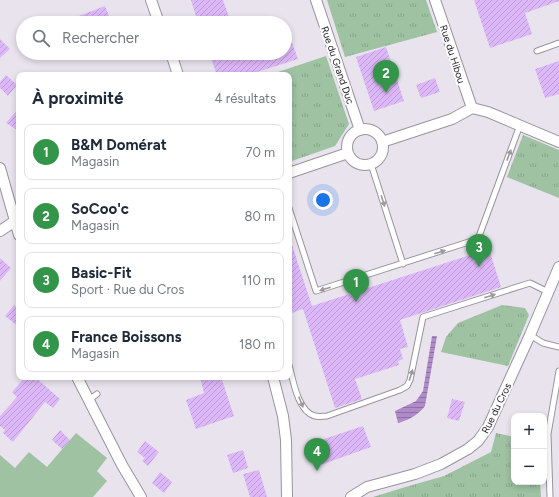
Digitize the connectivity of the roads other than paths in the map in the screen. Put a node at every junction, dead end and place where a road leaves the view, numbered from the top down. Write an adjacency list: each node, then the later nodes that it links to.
1 (151, 0): 4 (street)
2 (316, 0): 11 (street, Rue du Grand Duc)
3 (435, 0): 9 (street, Rue du Hibou)
4 (157, 16)
5 (559, 43): 6 (lane)
6 (537, 51)
7 (173, 60): 8 (street)
8 (177, 72)
9 (472, 108): 10 (street); 12 (street)
10 (520, 125): 13 (street); 22 (lane, one-way to 10)
11 (360, 130): 12 (street); 14 (street)
12 (382, 142): 15 (street)
13 (559, 142)
14 (348, 153): 15 (street); 17 (street)
15 (371, 164): 22 (lane, one-way to 22)
16 (0, 168): 19 (street)
17 (292, 172)
18 (292, 217): 22 (lane, one-way to 18)
19 (15, 221): 20 (street); 21 (street)
20 (16, 224)
21 (0, 231)
22 (403, 264)
23 (559, 267): 24 (street, Rue du Cros)
24 (548, 292): 25 (street, Rue du Cros); 28 (lane, one-way to 24)
25 (530, 335): 26 (lane); 33 (street, Rue du Cros)
26 (559, 347)
27 (559, 371): 34 (lane)
28 (292, 375)
29 (79, 380): 31 (street)
30 (274, 380): 32 (street)
31 (141, 497)
32 (287, 497)
33 (351, 497)
34 (550, 497)

